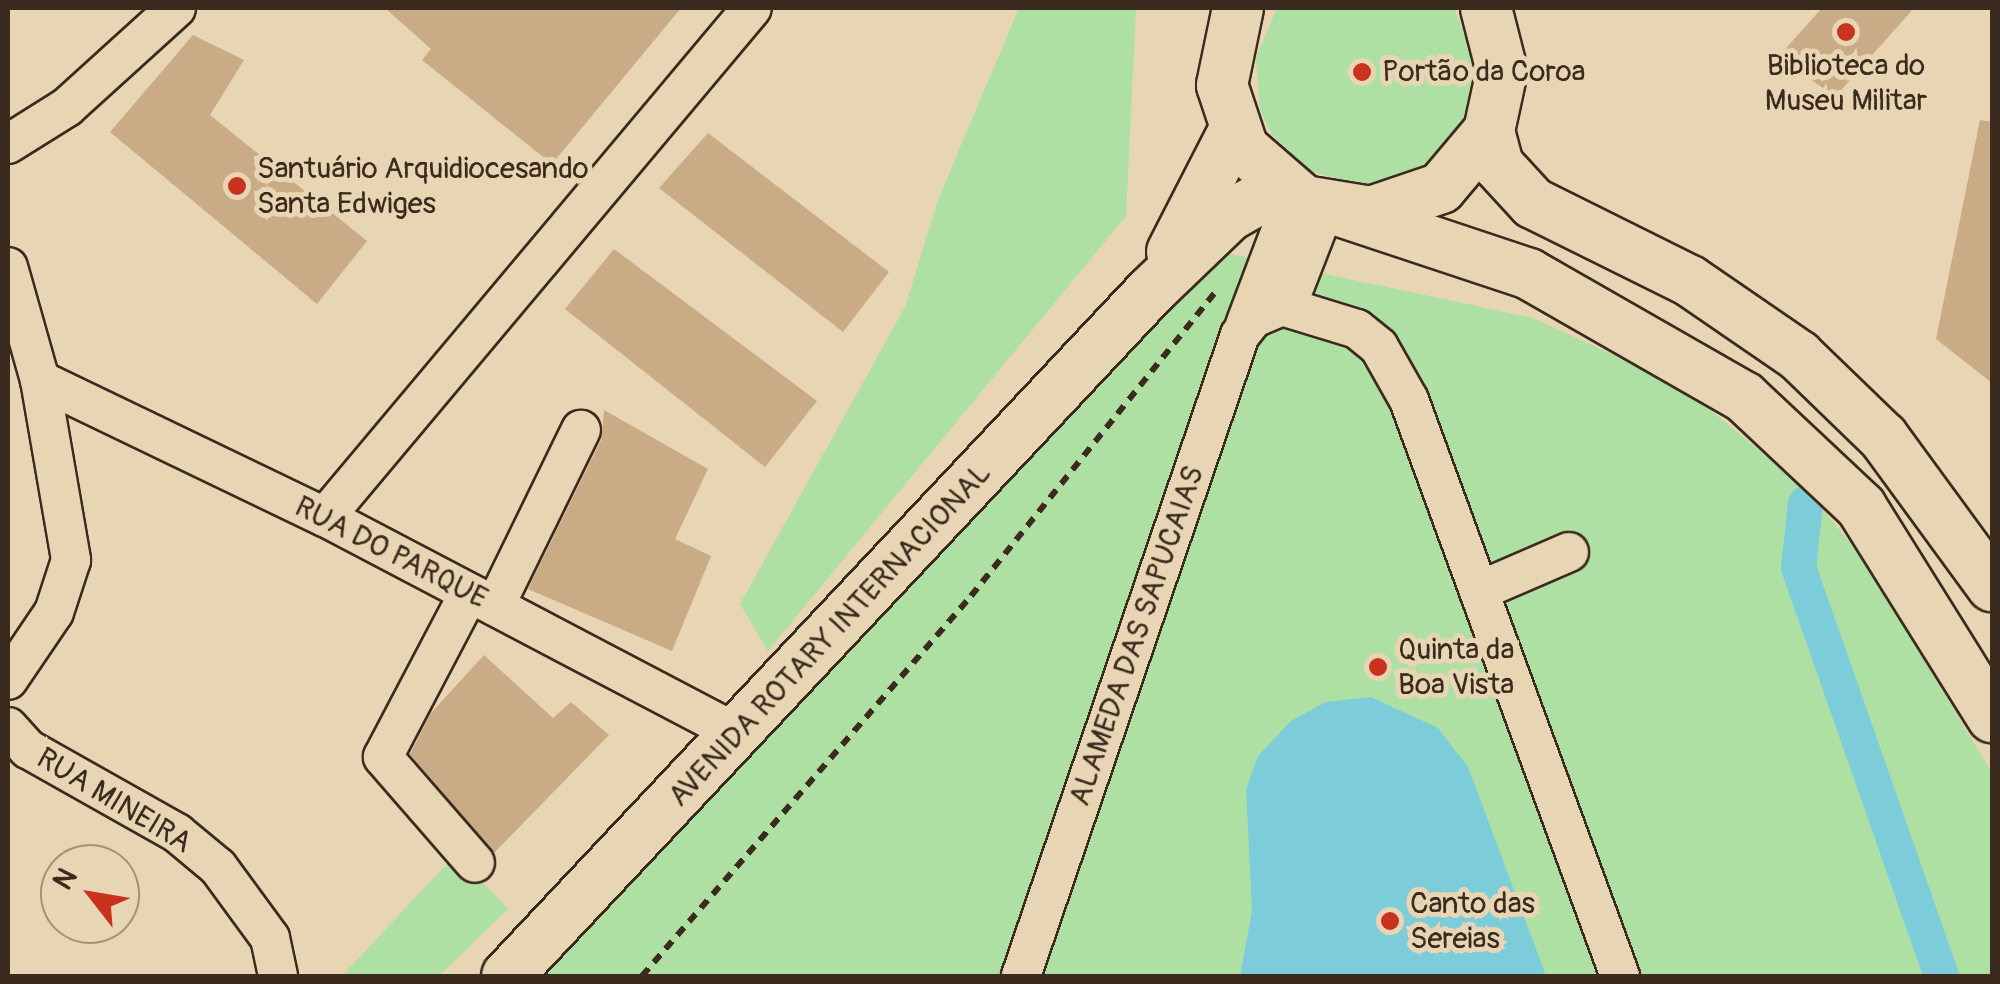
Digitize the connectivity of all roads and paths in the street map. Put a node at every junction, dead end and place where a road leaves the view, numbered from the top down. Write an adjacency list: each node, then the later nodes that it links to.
1 (176, 8): 7 (street)
2 (752, 8): 17 (street)
3 (1238, 8): 6 (main road)
4 (1486, 8): 5 (main road)
5 (1489, 130): 8 (main road); 9 (main road)
6 (1234, 132): 9 (main road); 10 (main road, AVENIDA ROTARY INTERNACIONAL)
7 (8, 144)
8 (1513, 187): 11 (main road); 19 (main road)
9 (1310, 201): 10 (main road, AVENIDA ROTARY INTERNACIONAL); 11 (main road); 14 (street, ALAMEDA DAS SAPUCAIAS)
10 (1212, 209): 25 (main road, AVENIDA ROTARY INTERNACIONAL)
11 (1447, 244): 23 (main road)
12 (8, 267): 15 (street)
13 (1219, 288): 29 (path)
14 (1267, 314): 20 (street); 30 (street, ALAMEDA DAS SAPUCAIAS)
15 (40, 380): 17 (street, RUA DO PARQUE); 22 (street)
16 (581, 430): 21 (street)
17 (325, 517): 21 (street, RUA DO PARQUE)
18 (1569, 552): 20 (street)
19 (1992, 586)
20 (1479, 591): 31 (street)
21 (482, 600): 25 (street, RUA DO PARQUE); 26 (street)
22 (8, 680)
23 (1992, 717)
24 (8, 727): 27 (street, RUA MINEIRA)
25 (738, 734): 28 (main road, AVENIDA ROTARY INTERNACIONAL)
26 (476, 863)
27 (278, 976)
28 (507, 976)
29 (642, 976)
30 (1021, 976)
31 (1620, 976)

